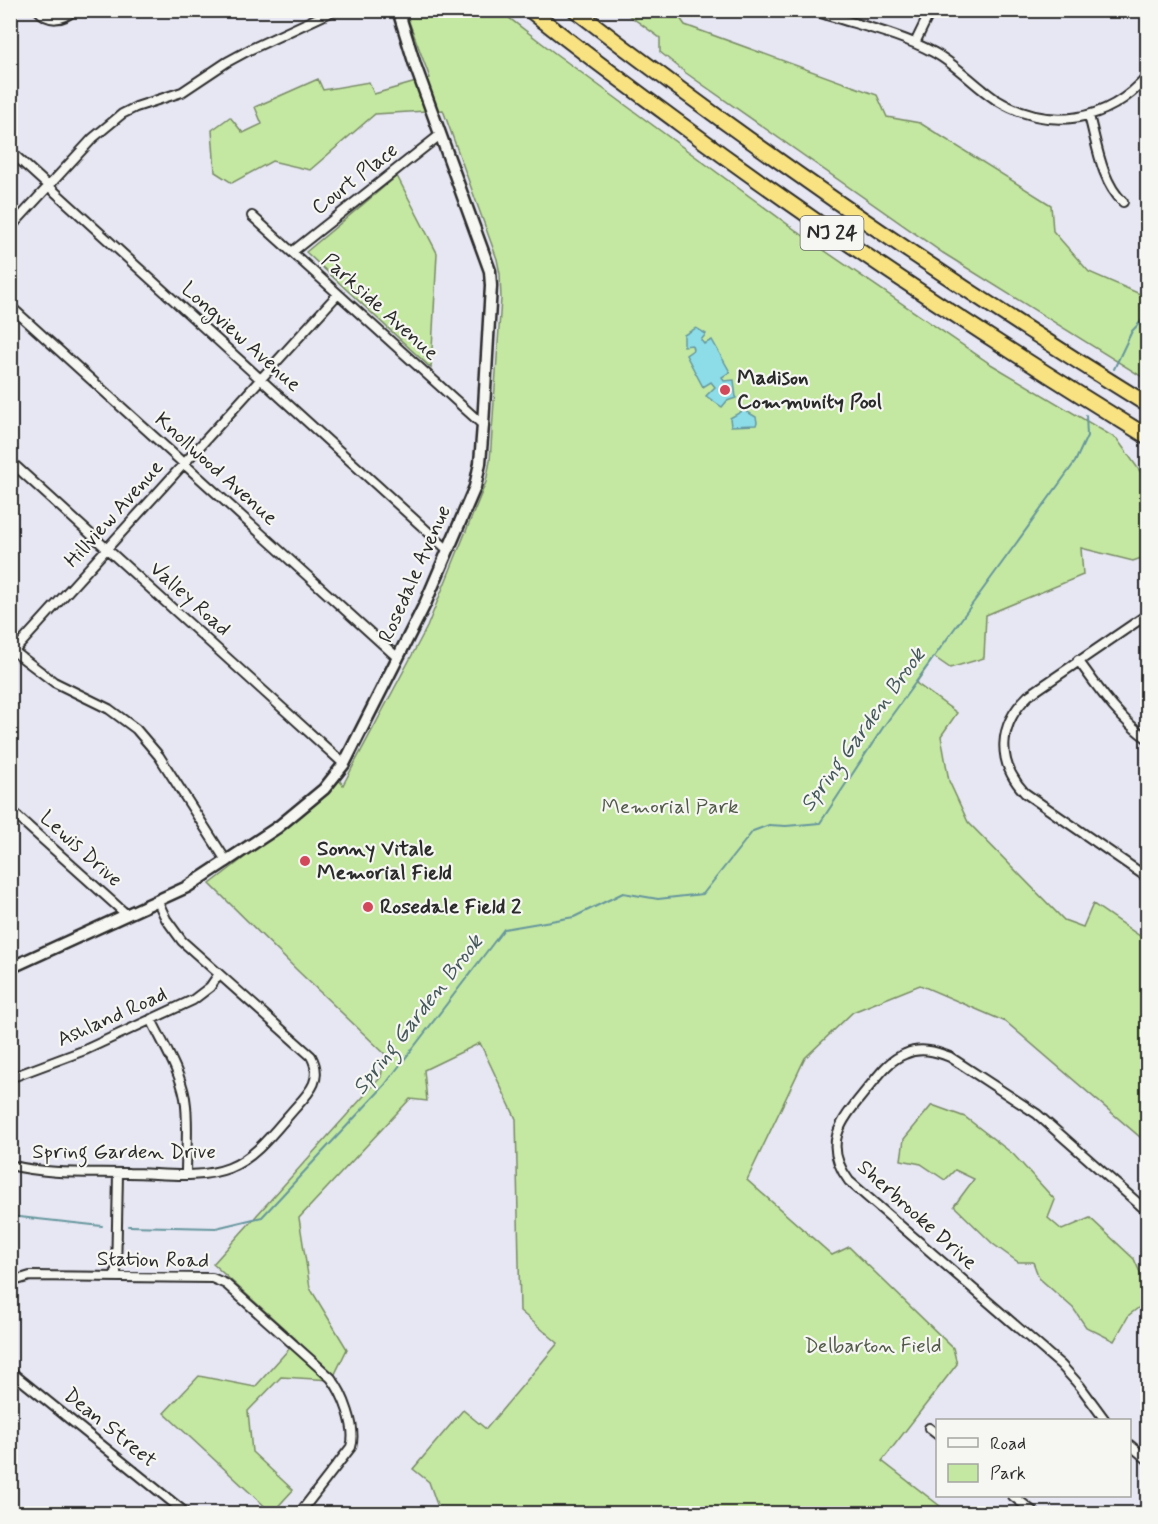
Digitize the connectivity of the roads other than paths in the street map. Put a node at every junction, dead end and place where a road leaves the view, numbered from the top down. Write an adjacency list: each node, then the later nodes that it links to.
1 (38, 10): 2 (street)
2 (75, 10)
3 (335, 10): 14 (street)
4 (398, 10): 12 (street, Rosedale Avenue)
5 (530, 10): 24 (highway, NJ 24)
6 (575, 10): 22 (highway, NJ 24)
7 (812, 10): 9 (street)
8 (931, 10): 9 (street)
9 (915, 44): 11 (street)
10 (1148, 76): 11 (street)
11 (1089, 116): 15 (street)
12 (440, 135): 18 (street, Court Place); 23 (street, Rosedale Avenue)
13 (10, 152): 14 (street, Longview Avenue)
14 (49, 186): 17 (street); 21 (street, Longview Avenue)
15 (1123, 202)
16 (252, 216): 18 (street, Parkside Avenue)
17 (10, 228)
18 (292, 252): 19 (street, Parkside Avenue)
19 (338, 294): 21 (street, Hillview Avenue); 23 (street, Parkside Avenue)
20 (10, 306): 26 (street, Knollwood Avenue)
21 (261, 379): 26 (street, Hillview Avenue); 28 (street, Longview Avenue)
22 (1148, 405)
23 (483, 425): 28 (street, Rosedale Avenue)
24 (1148, 437)
25 (10, 461): 27 (street, Valley Road)
26 (184, 464): 27 (street, Hillview Avenue); 31 (street, Knollwood Avenue)
27 (107, 548): 30 (street, Hillview Avenue); 34 (street, Valley Road)
28 (448, 550): 31 (street, Rosedale Avenue)
29 (1148, 614): 32 (street)
30 (12, 650): 36 (street)
31 (398, 658): 34 (street, Rosedale Avenue)
32 (1078, 660): 33 (street); 37 (street)
33 (1148, 739)
34 (344, 764): 36 (street, Rosedale Avenue)
35 (10, 810): 39 (street, Lewis Drive)
36 (227, 862): 38 (street, Rosedale Avenue)
37 (1148, 878)
38 (158, 902): 39 (street, Rosedale Avenue); 41 (street, Spring Garden Drive)
39 (127, 915): 40 (street, Rosedale Avenue)
40 (10, 968)
41 (219, 974): 42 (street, Ashland Road); 46 (street, Spring Garden Drive)
42 (151, 1019): 43 (street, Ashland Road); 46 (street)
43 (10, 1078)
44 (10, 1165): 45 (street, Spring Garden Drive)
45 (118, 1173): 46 (street, Spring Garden Drive); 48 (street)
46 (186, 1174)
47 (1148, 1212): 51 (street, Sherbrooke Drive)
48 (116, 1277): 49 (street, Station Road); 58 (street, Station Road)
49 (10, 1284)
50 (10, 1371): 57 (street, Dean Street)
51 (1104, 1419)
52 (929, 1428): 53 (street)
53 (936, 1433)
54 (1131, 1446): 55 (street)
55 (1148, 1460)
56 (1014, 1497): 59 (street)
57 (187, 1514)
58 (299, 1514)
59 (1036, 1514)

